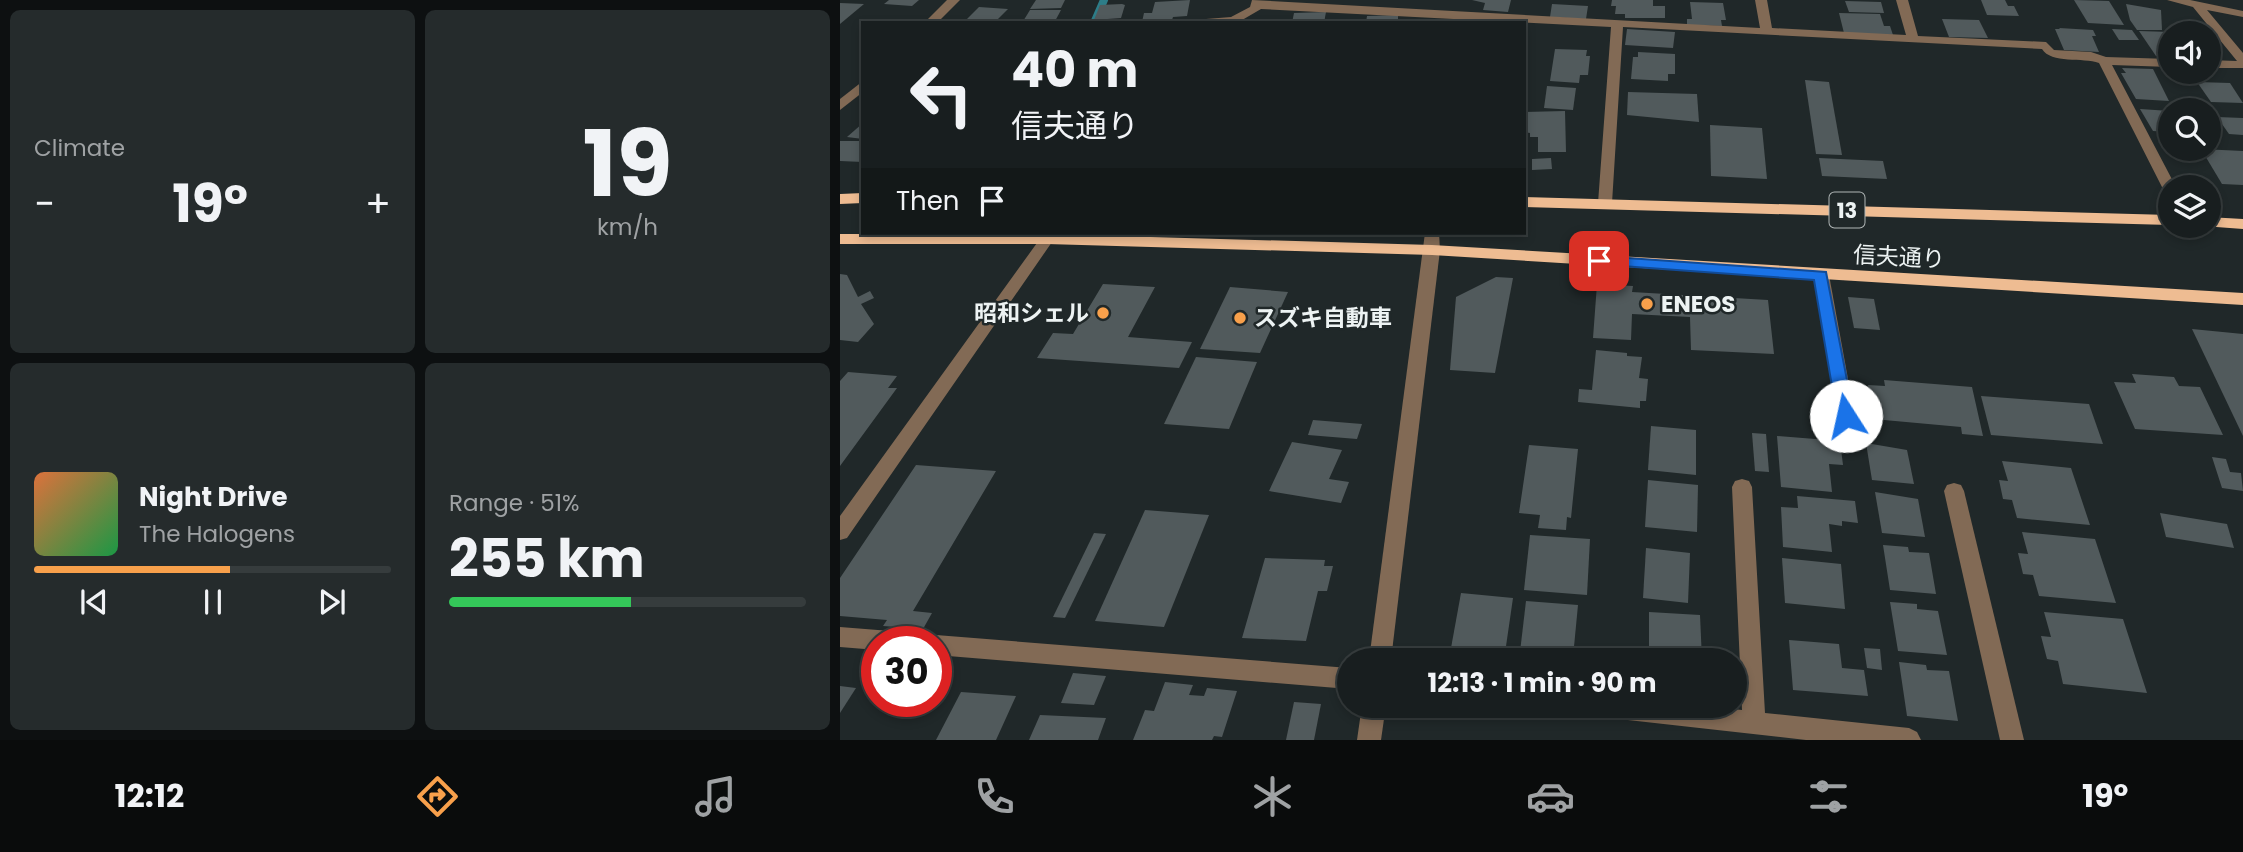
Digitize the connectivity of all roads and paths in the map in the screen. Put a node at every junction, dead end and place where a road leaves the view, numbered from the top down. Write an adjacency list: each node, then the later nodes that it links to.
1 (954, 0): 10 (street)
2 (1445, 0): 9 (street)
3 (1761, 0): 16 (street)
4 (1902, 0): 18 (street)
5 (2173, 0): 7 (street)
6 (1258, 3): 9 (street); 11 (street)
7 (2197, 5): 8 (street); 14 (street)
8 (2243, 15)
9 (1445, 19): 12 (street)
10 (932, 21)
11 (1220, 21)
12 (1514, 21)
13 (1526, 21): 15 (street)
14 (2210, 21)
15 (1617, 24): 16 (street); 28 (street)
16 (1767, 33): 18 (street)
17 (2221, 34): 21 (street)
18 (1913, 39): 19 (street)
19 (2104, 61): 20 (street); 24 (street)
20 (2158, 63)
21 (2221, 64)
22 (861, 87): 23 (street)
23 (840, 106)
24 (2163, 175)
25 (861, 198): 26 (highway)
26 (840, 199)
27 (1526, 202): 28 (highway, 信夫通り / 13)
28 (1605, 203): 29 (highway, 信夫通り / 13)
29 (2158, 220)
30 (2221, 223): 31 (highway)
31 (2243, 224)
32 (840, 239): 33 (highway, 信夫通り)
33 (1047, 239): 34 (highway, 信夫通り); 40 (street)
34 (1432, 241): 35 (highway, 信夫通り); 44 (street)
35 (1821, 275): 36 (highway, 信夫通り); 37 (street)
36 (2243, 299)
37 (1846, 416)
38 (1742, 487): 48 (street)
39 (1954, 491): 51 (street)
40 (840, 533)
41 (840, 637): 42 (street)
42 (861, 639)
43 (952, 646): 45 (street)
44 (1381, 648)
45 (1337, 678)
46 (1372, 718): 49 (street)
47 (1709, 718): 48 (street)
48 (1754, 723): 50 (street)
49 (1369, 740)
50 (1909, 740)
51 (2012, 740)

